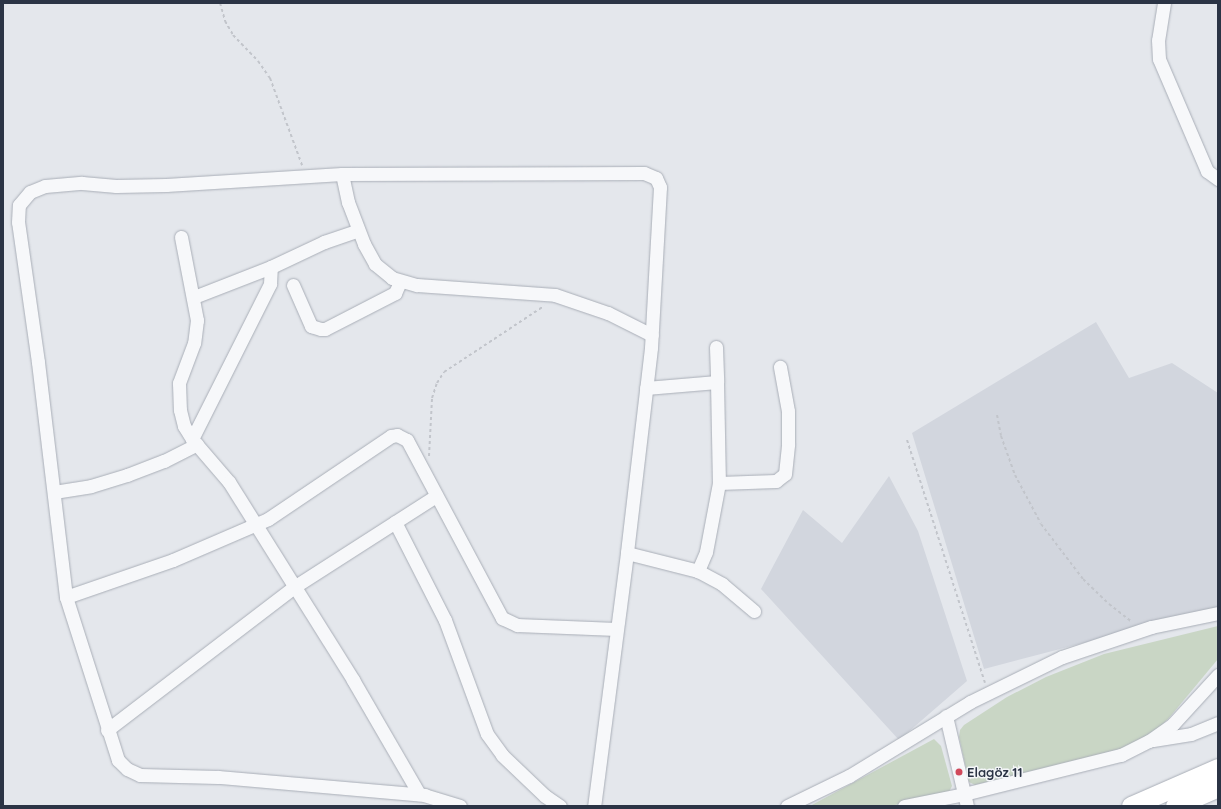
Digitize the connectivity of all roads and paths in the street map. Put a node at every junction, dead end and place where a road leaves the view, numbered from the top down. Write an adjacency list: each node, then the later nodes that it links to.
1 (220, 3): 4 (path)
2 (1164, 3): 5 (street)
3 (342, 174): 4 (street); 6 (street); 13 (street)
4 (306, 176): 23 (street)
5 (1218, 179)
6 (358, 230): 8 (street); 9 (street)
7 (181, 237): 12 (street)
8 (271, 267): 12 (street); 20 (street)
9 (400, 282): 10 (street); 11 (street)
10 (293, 285)
11 (554, 295): 13 (street); 21 (path)
12 (194, 297): 20 (street)
13 (652, 335): 17 (street)
14 (716, 347): 16 (street)
15 (780, 368): 22 (street)
16 (717, 382): 17 (street); 22 (street)
17 (646, 388): 27 (street)
18 (997, 415): 34 (path)
19 (907, 440): 36 (path)
20 (194, 441): 23 (street); 26 (street)
21 (422, 470): 24 (street); 26 (street)
22 (719, 483): 28 (street)
23 (54, 492): 30 (street)
24 (436, 496): 25 (street); 33 (street)
25 (395, 522): 29 (street); 46 (street)
26 (255, 525): 29 (street); 30 (street)
27 (627, 553): 28 (street); 33 (street)
28 (698, 571): 31 (street)
29 (294, 587): 39 (street); 43 (street)
30 (66, 597): 39 (street)
31 (754, 611)
32 (1218, 613): 34 (street)
33 (616, 629): 47 (street)
34 (1143, 629): 36 (street)
35 (1218, 675): 40 (street)
36 (989, 693): 37 (street)
37 (946, 716): 44 (street); 48 (street)
38 (1218, 723): 40 (street)
39 (107, 730): 43 (street)
40 (1149, 741): 44 (street)
41 (1218, 768): 50 (highway)
42 (1218, 787): 51 (highway)
43 (419, 794): 45 (street)
44 (965, 800): 49 (street)
45 (460, 806)
46 (560, 806)
47 (594, 806)
48 (787, 806)
49 (904, 806)
50 (1131, 806)
51 (1175, 806)

